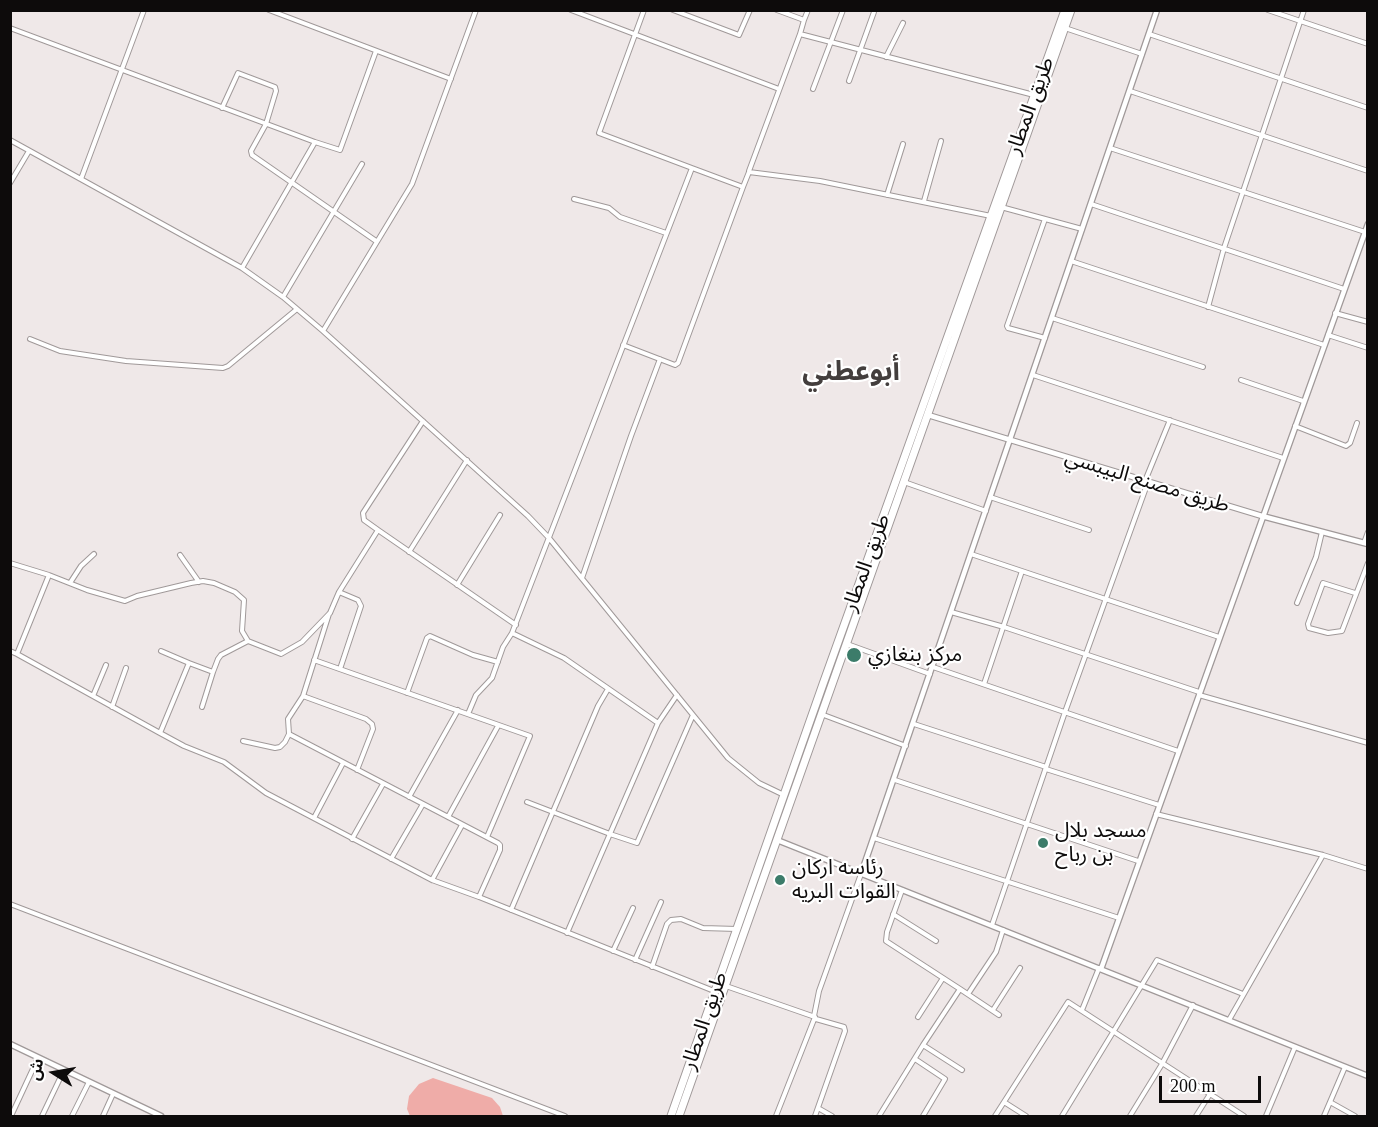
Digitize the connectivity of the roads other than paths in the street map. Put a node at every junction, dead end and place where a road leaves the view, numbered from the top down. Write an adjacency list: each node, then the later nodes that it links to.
1 (144, 10): 35 (street)
2 (269, 10): 18 (street)
3 (476, 10): 36 (street)
4 (571, 10): 27 (street)
5 (644, 10): 27 (street)
6 (673, 10): 19 (street)
7 (689, 10): 19 (street)
8 (750, 10): 19 (street)
9 (777, 10): 20 (street)
10 (808, 10): 20 (street)
11 (843, 10): 28 (street)
12 (1065, 10): 34 (highway, طريق المطار)
13 (1071, 10): 24 (highway, طريق المطار)
14 (1157, 10): 26 (street)
15 (1268, 10): 21 (street)
16 (1304, 10): 21 (street)
17 (874, 12): 30 (street)
18 (283, 13): 31 (street)
19 (687, 16)
20 (804, 20): 25 (street)
21 (1301, 21): 29 (street); 37 (street)
22 (903, 23): 33 (street)
23 (10, 28): 35 (street)
24 (1065, 28): 32 (street); 34 (highway, طريق المطار)
25 (800, 34): 28 (street); 39 (street)
26 (1149, 34): 32 (street); 37 (street)
27 (635, 35): 39 (street); 54 (street)
28 (831, 42): 30 (street); 40 (street)
29 (1368, 44)
30 (860, 50): 33 (street); 38 (street)
31 (376, 51): 36 (street); 49 (street)
32 (1142, 54): 41 (street)
33 (886, 57): 42 (street)
34 (1049, 63): 42 (highway, طريق المطار); 66 (highway, طريق المطار)
35 (121, 70): 43 (street); 57 (street)
36 (451, 79): 74 (street)
37 (1282, 79): 44 (street); 46 (street)
38 (849, 81)
39 (779, 89): 56 (street)
40 (813, 89)
41 (1130, 91): 46 (street); 51 (street)
42 (1034, 95): 68 (highway, طريق المطار)
43 (222, 108): 45 (street); 45 (street)
44 (1368, 108)
45 (266, 124): 49 (street); 59 (street)
46 (1263, 136): 55 (street); 61 (street)
47 (10, 140): 52 (street)
48 (941, 141): 64 (street)
49 (315, 142): 59 (street)
50 (903, 144): 62 (street)
51 (1110, 148): 61 (street); 65 (street)
52 (29, 151): 57 (street); 58 (street)
53 (362, 164): 67 (street)
54 (692, 168): 60 (street); 73 (street)
55 (1368, 171)
56 (749, 172): 60 (street); 62 (street)
57 (81, 179): 78 (street)
58 (10, 183)
59 (292, 183): 67 (street); 78 (street)
60 (743, 187): 93 (street)
61 (1243, 192): 72 (street); 75 (street)
62 (887, 195): 64 (street)
63 (574, 199): 73 (street)
64 (924, 201): 68 (street)
65 (1091, 204): 71 (street); 75 (street)
66 (1001, 207): 69 (street); 77 (highway, طريق المطار)
67 (334, 212): 74 (street); 80 (street)
68 (991, 216): 77 (highway, طريق المطار)
69 (1045, 219): 71 (street); 88 (street)
70 (1368, 224): 72 (street)
71 (1082, 229): 76 (street)
72 (1365, 232): 79 (street)
73 (666, 233): 90 (street)
74 (376, 241): 86 (street)
75 (1224, 248): 79 (street); 81 (street)
76 (1071, 261): 81 (street); 84 (street)
77 (977, 264): 98 (highway, طريق المطار); 183 (highway, طريق المطار)
78 (242, 268): 80 (street)
79 (1344, 289): 83 (street)
80 (283, 297): 82 (street)
81 (1208, 307): 91 (street)
82 (297, 309): 86 (street); 89 (street)
83 (1335, 313): 85 (street); 87 (street)
84 (1052, 318): 88 (street); 94 (street)
85 (1368, 322)
86 (323, 331): 100 (street)
87 (1328, 335): 91 (street); 92 (street)
88 (1045, 338): 95 (street)
89 (30, 339)
90 (623, 345): 93 (street); 116 (street)
91 (1324, 345): 97 (street)
92 (1368, 348)
93 (660, 359): 126 (street)
94 (1203, 367)
95 (1033, 375): 99 (street); 103 (street)
96 (1241, 380): 97 (street)
97 (1304, 401): 102 (street)
98 (928, 415): 103 (street, طريق مصنع البيبسي); 106 (highway, طريق المطار)
99 (1170, 420): 104 (street); 107 (street)
100 (423, 421): 105 (street); 112 (street)
101 (1357, 423): 102 (street)
102 (1295, 425): 104 (street)
103 (1010, 441): 107 (street, طريق مصنع البيبسي); 108 (street)
104 (1283, 458): 111 (street)
105 (467, 460): 116 (street); 118 (street)
106 (904, 482): 109 (street); 141 (highway, طريق المطار)
107 (1147, 482): 111 (street, طريق مصنع البيبسي); 132 (street)
108 (990, 497): 109 (street); 113 (street)
109 (986, 511): 120 (street)
110 (500, 515): 129 (street)
111 (1262, 516): 114 (street, طريق مصنع البيبسي); 139 (street)
112 (378, 530): 118 (street); 130 (street)
113 (1089, 530)
114 (1322, 532): 117 (street, طريق مصنع البيبسي); 133 (street)
115 (1368, 532): 117 (street)
116 (549, 538): 126 (street); 136 (street)
117 (1366, 544)
118 (409, 552): 129 (street)
119 (94, 554): 128 (street)
120 (971, 554): 124 (street); 134 (street)
121 (180, 555): 127 (street)
122 (10, 563): 125 (street)
123 (1368, 563): 131 (street)
124 (1022, 571): 132 (street); 137 (street)
125 (50, 575): 128 (street); 144 (street)
126 (582, 578): 159 (street)
127 (199, 582): 128 (street); 140 (street)
128 (70, 583)
129 (457, 585): 136 (street)
130 (339, 592): 135 (street); 152 (street)
131 (1355, 593): 131 (street)
132 (1106, 599): 139 (street); 145 (street)
133 (1297, 603)
134 (951, 612): 137 (street); 150 (street)
135 (330, 613): 140 (street); 146 (street)
136 (516, 625): 138 (street)
137 (1004, 627): 145 (street); 155 (street)
138 (512, 633): 147 (street); 156 (street)
139 (1219, 637): 158 (street)
140 (248, 641): 153 (street)
141 (846, 644): 154 (street); 167 (highway, طريق المطار)
142 (10, 651): 144 (street)
143 (161, 651): 148 (street)
144 (17, 654): 160 (street)
145 (1086, 655): 158 (street); 165 (street)
146 (314, 660): 152 (street); 161 (street)
147 (498, 662): 157 (street); 166 (street)
148 (189, 663): 153 (street); 172 (street)
149 (106, 665): 160 (street)
150 (933, 667): 154 (street); 155 (street)
151 (126, 668): 162 (street)
152 (340, 669): 157 (street)
153 (213, 672): 163 (street)
154 (931, 675): 170 (street)
155 (984, 684): 165 (street)
156 (608, 689): 169 (street); 188 (street)
157 (407, 693): 164 (street)
158 (1199, 694): 175 (street); 177 (street)
159 (677, 695): 168 (street); 169 (street)
160 (93, 696): 162 (street)
161 (303, 696): 173 (street); 180 (street)
162 (112, 707): 172 (street)
163 (202, 707)
164 (458, 711): 166 (street); 184 (street)
165 (1065, 712): 177 (street); 179 (street)
166 (468, 714): 171 (street)
167 (821, 714): 176 (street); 198 (highway, طريق المطار)
168 (693, 715): 183 (street); 194 (street)
169 (658, 723): 194 (street)
170 (914, 724): 176 (street); 179 (street)
171 (498, 726): 191 (street); 195 (street)
172 (160, 734): 190 (street)
173 (289, 734): 174 (street); 178 (street)
174 (243, 741)
175 (1368, 742)
176 (906, 747): 181 (street)
177 (1178, 751): 187 (street)
178 (343, 763): 180 (street); 190 (street)
179 (1046, 768): 187 (street); 192 (street)
180 (357, 770): 182 (street)
181 (895, 780): 192 (street); 196 (street)
182 (383, 784): 184 (street); 197 (street)
183 (785, 795): 215 (highway, طريق المطار)
184 (409, 796): 186 (street)
185 (527, 802): 188 (street)
186 (423, 804): 191 (street); 200 (street)
187 (1159, 805): 189 (street)
188 (552, 811): 194 (street); 211 (street)
189 (1156, 814): 199 (street); 201 (street)
190 (314, 818): 197 (street)
191 (448, 818): 193 (street)
192 (1026, 824): 201 (street); 205 (street)
193 (462, 825): 195 (street); 204 (street)
194 (610, 834): 217 (street)
195 (487, 837): 207 (street)
196 (874, 838): 203 (street); 205 (street)
197 (352, 839): 200 (street)
198 (777, 840): 203 (street); 225 (highway, طريق المطار)
199 (1323, 855): 202 (street); 230 (street)
200 (391, 859): 204 (street)
201 (1138, 861): 213 (street)
202 (1368, 869)
203 (861, 874): 206 (street); 236 (street)
204 (432, 880): 207 (street)
205 (1007, 881): 213 (street); 214 (street)
206 (902, 890): 212 (street); 214 (street)
207 (479, 897): 211 (street)
208 (662, 902): 220 (street)
209 (10, 904): 261 (street)
210 (633, 908): 219 (street)
211 (511, 910): 217 (street)
212 (893, 914): 218 (street); 224 (street)
213 (1119, 918): 223 (street)
214 (992, 926): 216 (street)
215 (738, 929): 221 (street); 228 (highway, طريق المطار)
216 (1003, 930): 223 (street); 229 (street)
217 (567, 933): 219 (street)
218 (936, 941)
219 (613, 951): 220 (street)
220 (635, 960): 221 (street)
221 (652, 967): 228 (street)
222 (1020, 968): 232 (street)
223 (1100, 968): 226 (street); 233 (street)
224 (943, 978): 227 (street); 235 (street)
225 (726, 985): 236 (street); 263 (highway, طريق المطار)
226 (1144, 985): 230 (street); 231 (street); 238 (street)
227 (960, 989): 229 (street); 240 (street)
228 (715, 992): 262 (highway, طريق المطار)
229 (968, 994): 232 (street)
230 (1243, 994): 237 (street)
231 (1193, 1005): 237 (street); 245 (street)
232 (993, 1010): 234 (street)
233 (1082, 1010): 238 (street); 253 (street)
234 (999, 1014)
235 (918, 1017)
236 (815, 1018): 255 (street); 264 (street)
237 (1229, 1020): 241 (street)
238 (1114, 1031): 245 (street); 271 (street)
239 (12, 1045): 242 (street); 243 (street)
240 (923, 1046): 244 (street); 248 (street)
241 (1295, 1047): 246 (street); 275 (street)
242 (10, 1053)
243 (38, 1058): 247 (street); 256 (street)
244 (915, 1059): 267 (street); 268 (street)
245 (1162, 1064): 252 (street); 272 (street)
246 (1345, 1067): 249 (street); 254 (street)
247 (64, 1070): 250 (street); 257 (street)
248 (962, 1070)
249 (1367, 1076)
250 (89, 1082): 251 (street); 258 (street)
251 (113, 1094): 259 (street); 260 (street)
252 (1210, 1094): 273 (street); 274 (street)
253 (1004, 1102): 269 (street); 270 (street)
254 (1330, 1102): 276 (street); 277 (street)
255 (818, 1108): 265 (street); 266 (street)
256 (11, 1113)
257 (42, 1116)
258 (72, 1116)
259 (103, 1116)
260 (161, 1116)
261 (565, 1116)
262 (671, 1116)
263 (679, 1116)
264 (776, 1116)
265 (814, 1116)
266 (832, 1116)
267 (879, 1116)
268 (923, 1116)
269 (995, 1116)
270 (1026, 1116)
271 (1062, 1116)
272 (1130, 1116)
273 (1196, 1116)
274 (1244, 1116)
275 (1266, 1116)
276 (1324, 1116)
277 (1355, 1116)

